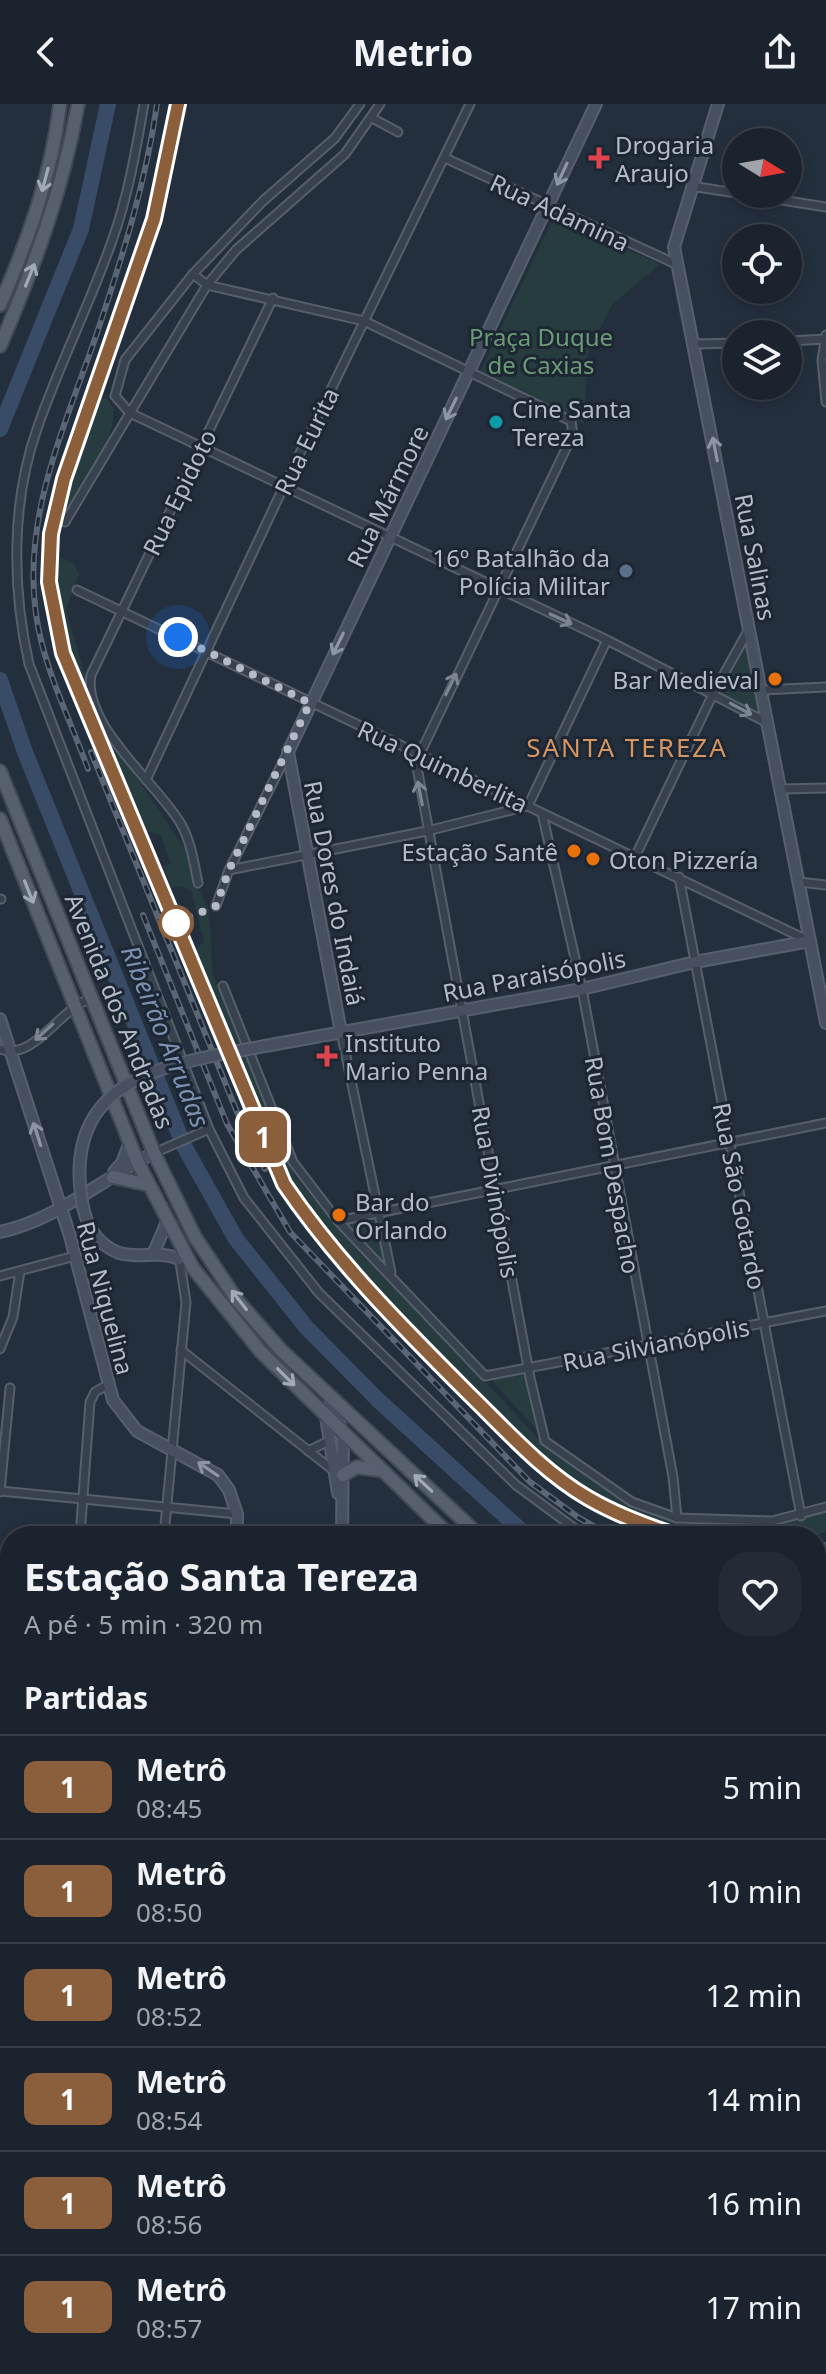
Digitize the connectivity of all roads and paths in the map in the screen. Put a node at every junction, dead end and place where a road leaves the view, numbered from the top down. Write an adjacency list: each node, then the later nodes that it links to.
1 (60, 104): 19 (main road, one-way to 19)
2 (78, 104): 29 (main road, one-way to 2)
3 (144, 104): 80 (street)
4 (360, 104): 18 (street)
5 (380, 104): 9 (street)
6 (470, 104): 11 (street, Rua Eurita)
7 (596, 104): 15 (street, Rua Mármore, one-way to 15)
8 (718, 104): 12 (street, Rua Salinas)
9 (372, 118): 10 (street); 20 (street)
10 (398, 132)
11 (445, 158): 15 (street, Rua Adamina); 24 (street, Rua Eurita)
12 (690, 186): 13 (street); 17 (street, Rua Salinas)
13 (722, 191)
14 (802, 203): 16 (street)
15 (547, 207): 17 (street, Rua Adamina); 30 (street, Rua Mármore)
16 (826, 207)
17 (676, 264): 28 (street, Rua Salinas)
18 (193, 274): 20 (street); 32 (street)
19 (9, 283): 21 (main road); 23 (main road)
20 (207, 285): 22 (street); 32 (street)
21 (0, 293)
22 (273, 298): 24 (street); 33 (street, Rua Epidoto)
23 (0, 305)
24 (364, 321): 30 (street); 34 (street, Rua Eurita)
25 (825, 338): 26 (street); 31 (street)
26 (802, 340)
27 (722, 343): 28 (street)
28 (694, 344): 40 (street, Rua Salinas, one-way to 28)
29 (0, 346)
30 (469, 372): 36 (street, Rua Mármore, one-way to 36); 37 (street)
31 (826, 402)
32 (130, 413): 33 (street); 35 (street)
33 (200, 447): 34 (street); 39 (street, Rua Epidoto)
34 (283, 488): 36 (street); 42 (street, Rua Eurita)
35 (65, 522)
36 (389, 538): 37 (street); 46 (street, Rua Mármore, one-way to 46)
37 (497, 589): 41 (street, one-way to 41); 49 (street, one-way to 37)
38 (77, 590): 39 (street, Rua Quimberlita)
39 (122, 611): 42 (street, Rua Quimberlita); 51 (street, Rua Epidoto)
40 (750, 627): 44 (street, Rua Salinas); 45 (street)
41 (607, 640): 45 (street); 54 (street)
42 (206, 650): 46 (street, Rua Quimberlita); 51 (street, Rua Eurita)
43 (826, 687): 44 (street)
44 (762, 690): 47 (street, Rua Salinas)
45 (713, 694): 47 (street, one-way to 47); 59 (street)
46 (310, 703): 48 (street, Rua Mármore); 49 (street, Rua Quimberlita)
47 (768, 723): 53 (street, Rua Salinas)
48 (288, 752): 58 (street, Rua Dores do Indaiá); 60 (street, Rua Mármore)
49 (418, 755): 54 (street, Rua Quimberlita); 57 (street, Rua Divinópolis, one-way to 49)
50 (0, 771): 71 (main road, Avenida dos Andradas)
51 (146, 780): 63 (street)
52 (826, 788): 53 (street)
53 (781, 789): 62 (street, Rua Salinas)
54 (528, 806): 55 (street, Rua Quimberlita); 57 (street)
55 (542, 813): 59 (street, Rua Quimberlita); 69 (street, Rua Bom Despacho)
56 (0, 819): 72 (main road, Avenida dos Andradas, one-way to 72)
57 (427, 831): 58 (street); 73 (street, Rua Divinópolis)
58 (307, 853): 60 (street); 76 (street, Rua Dores do Indaiá)
59 (636, 855): 61 (street, Rua Quimberlita)
60 (229, 870): 65 (street, Rua Mármore)
61 (679, 877): 66 (street, Rua Quimberlita); 67 (street, Rua São Gotardo)
62 (799, 882): 64 (street); 66 (street, Rua Salinas)
63 (198, 883)
64 (826, 885)
65 (216, 906)
66 (809, 941): 67 (street, Rua Paraisópolis); 70 (street, Rua Salinas)
67 (695, 962): 69 (street, Rua Paraisópolis); 82 (street, Rua São Gotardo)
68 (223, 986): 91 (street)
69 (582, 989): 73 (street, Rua Paraisópolis); 85 (street, Rua Bom Despacho)
70 (823, 996): 75 (street, Rua Salinas)
71 (90, 999): 72 (street); 83 (main road, Avenida dos Andradas)
72 (74, 1005): 78 (street, one-way to 78); 81 (main road, Avenida dos Andradas)
73 (463, 1009): 76 (street, Rua Paraisópolis); 88 (street, Rua Divinópolis)
74 (0, 1019): 78 (street, Rua Niquelina)
75 (826, 1023)
76 (341, 1032): 90 (street, Rua Dores do Indaiá); 95 (street, Rua Paraisópolis, bridge)
77 (0, 1049): 78 (street)
78 (11, 1053): 89 (street, Rua Niquelina, one-way to 78)
79 (826, 1123): 82 (street)
80 (209, 1129): 83 (street); 129 (street)
81 (130, 1142): 84 (main road, Avenida dos Andradas); 86 (street)
82 (730, 1142): 85 (street); 103 (street, Rua São Gotardo)
83 (154, 1153): 84 (street); 110 (main road, Avenida dos Andradas, one-way to 83)
84 (138, 1163): 86 (street); 87 (main road, Avenida dos Andradas)
85 (612, 1165): 88 (street); 104 (street, Rua Bom Despacho)
86 (110, 1178): 87 (main road); 89 (street)
87 (149, 1185): 92 (main road, Avenida dos Andradas)
88 (495, 1189): 90 (street); 107 (street, Rua Divinópolis)
89 (61, 1208): 93 (street); 96 (street, Rua Niquelina)
90 (376, 1211): 91 (street); 101 (street, Rua Dores do Indaiá)
91 (338, 1221): 101 (street)
92 (167, 1222): 94 (main road, Avenida dos Andradas); 95 (street)
93 (0, 1232)
94 (177, 1240): 97 (street); 98 (main road, Avenida dos Andradas)
95 (153, 1254): 97 (street)
96 (75, 1256): 99 (street); 108 (street, Rua Niquelina)
97 (179, 1259): 98 (main road); 106 (street)
98 (193, 1268): 111 (main road, Avenida dos Andradas, one-way to 111)
99 (20, 1271): 100 (street); 105 (street)
100 (0, 1276)
101 (393, 1276): 107 (street, Rua Silvianópolis)
102 (826, 1311): 103 (street, Rua Silvianópolis)
103 (764, 1323): 104 (street, Rua Silvianópolis); 121 (street, Rua São Gotardo)
104 (647, 1347): 107 (street, Rua Silvianópolis); 122 (street, Rua Bom Despacho)
105 (0, 1349)
106 (181, 1350): 112 (street); 113 (street)
107 (529, 1370): 122 (street, Rua Divinópolis)
108 (109, 1384): 112 (street, Rua Niquelina); 117 (street)
109 (10, 1388): 116 (street)
110 (330, 1398): 111 (street); 128 (main road, Avenida dos Andradas, one-way to 110)
111 (337, 1437): 113 (street); 114 (main road, Avenida dos Andradas); 115 (street)
112 (173, 1449): 118 (street); 120 (street, Rua Niquelina, one-way to 112)
113 (308, 1451): 115 (street)
114 (378, 1470): 115 (main road); 127 (main road, Avenida dos Andradas)
115 (338, 1473): 126 (street)
116 (0, 1492): 117 (street)
117 (83, 1497): 118 (street); 123 (street)
118 (167, 1505): 120 (street); 124 (street)
119 (826, 1507): 121 (street)
120 (237, 1514): 125 (street, Rua Niquelina)
121 (801, 1516): 122 (street)
122 (677, 1518)
123 (81, 1526)
124 (165, 1526)
125 (237, 1526)
126 (342, 1526)
127 (439, 1526)
128 (469, 1526)
129 (571, 1526)

